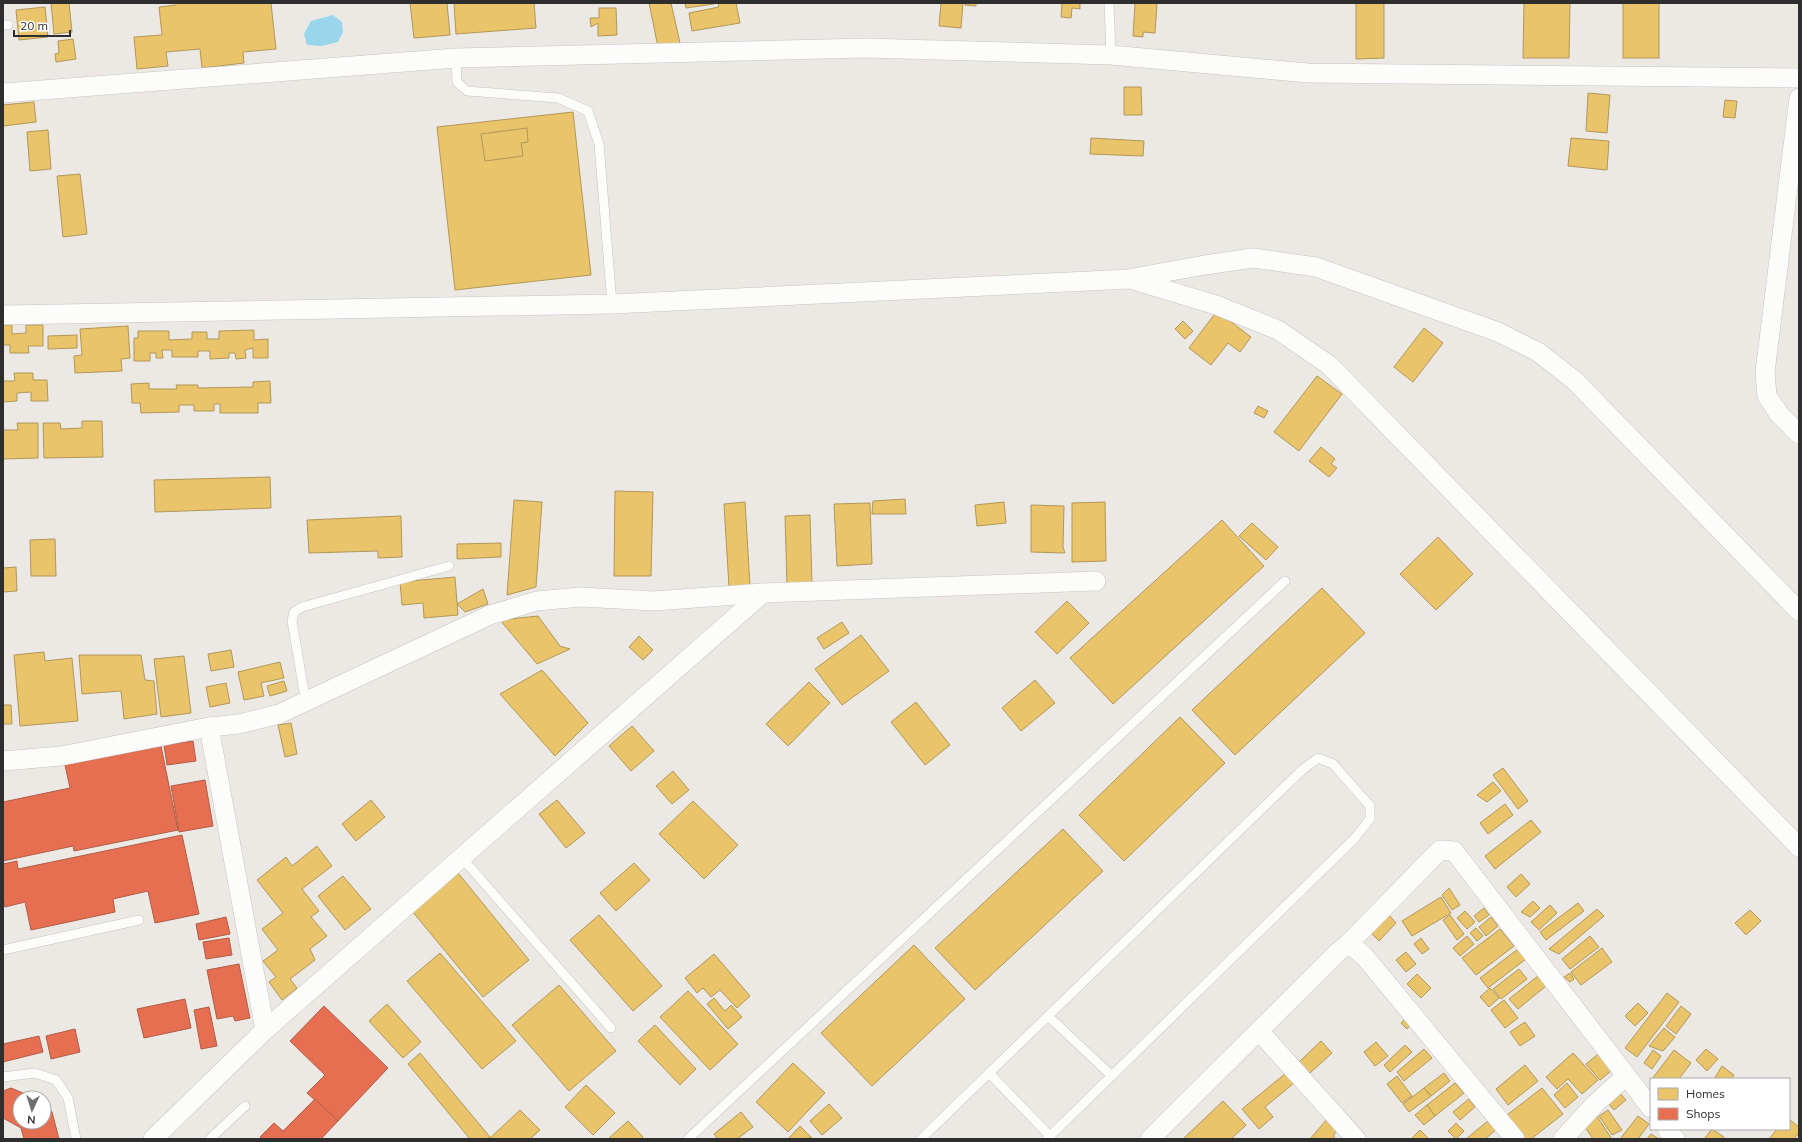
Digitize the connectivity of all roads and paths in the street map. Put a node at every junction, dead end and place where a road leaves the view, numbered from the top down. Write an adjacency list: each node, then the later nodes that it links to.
1 (1109, 3): 2 (lane)
2 (1111, 55): 3 (street); 4 (street)
3 (456, 58): 5 (street); 8 (lane)
4 (1799, 78)
5 (3, 93)
6 (1799, 98): 10 (street)
7 (1130, 279): 8 (street); 15 (street); 19 (street)
8 (612, 304): 9 (street)
9 (3, 315)
10 (1799, 434)
11 (449, 566): 16 (lane)
12 (1096, 580): 14 (street)
13 (1285, 581): 40 (lane)
14 (763, 593): 16 (street); 20 (street)
15 (1799, 611)
16 (306, 702): 17 (street)
17 (209, 727): 18 (street); 26 (street)
18 (3, 762)
19 (1799, 847)
20 (462, 858): 25 (lane); 26 (street)
21 (139, 920): 23 (lane)
22 (1349, 943): 27 (street); 30 (street); 43 (street)
23 (3, 950)
24 (1048, 1016): 28 (lane); 29 (lane); 29 (lane)
25 (612, 1028)
26 (265, 1030): 38 (street)
27 (1259, 1031): 35 (street); 42 (street)
28 (989, 1073): 36 (lane); 41 (lane)
29 (1112, 1076): 36 (lane)
30 (1626, 1076): 33 (street); 44 (street)
31 (3, 1077): 37 (lane)
32 (245, 1106): 39 (lane)
33 (1650, 1107)
34 (1668, 1130): 45 (street)
35 (1162, 1135)
36 (1049, 1138)
37 (76, 1139)
38 (153, 1139)
39 (210, 1139)
40 (688, 1139)
41 (921, 1139)
42 (1356, 1139)
43 (1515, 1139)
44 (1563, 1139)
45 (1675, 1139)

